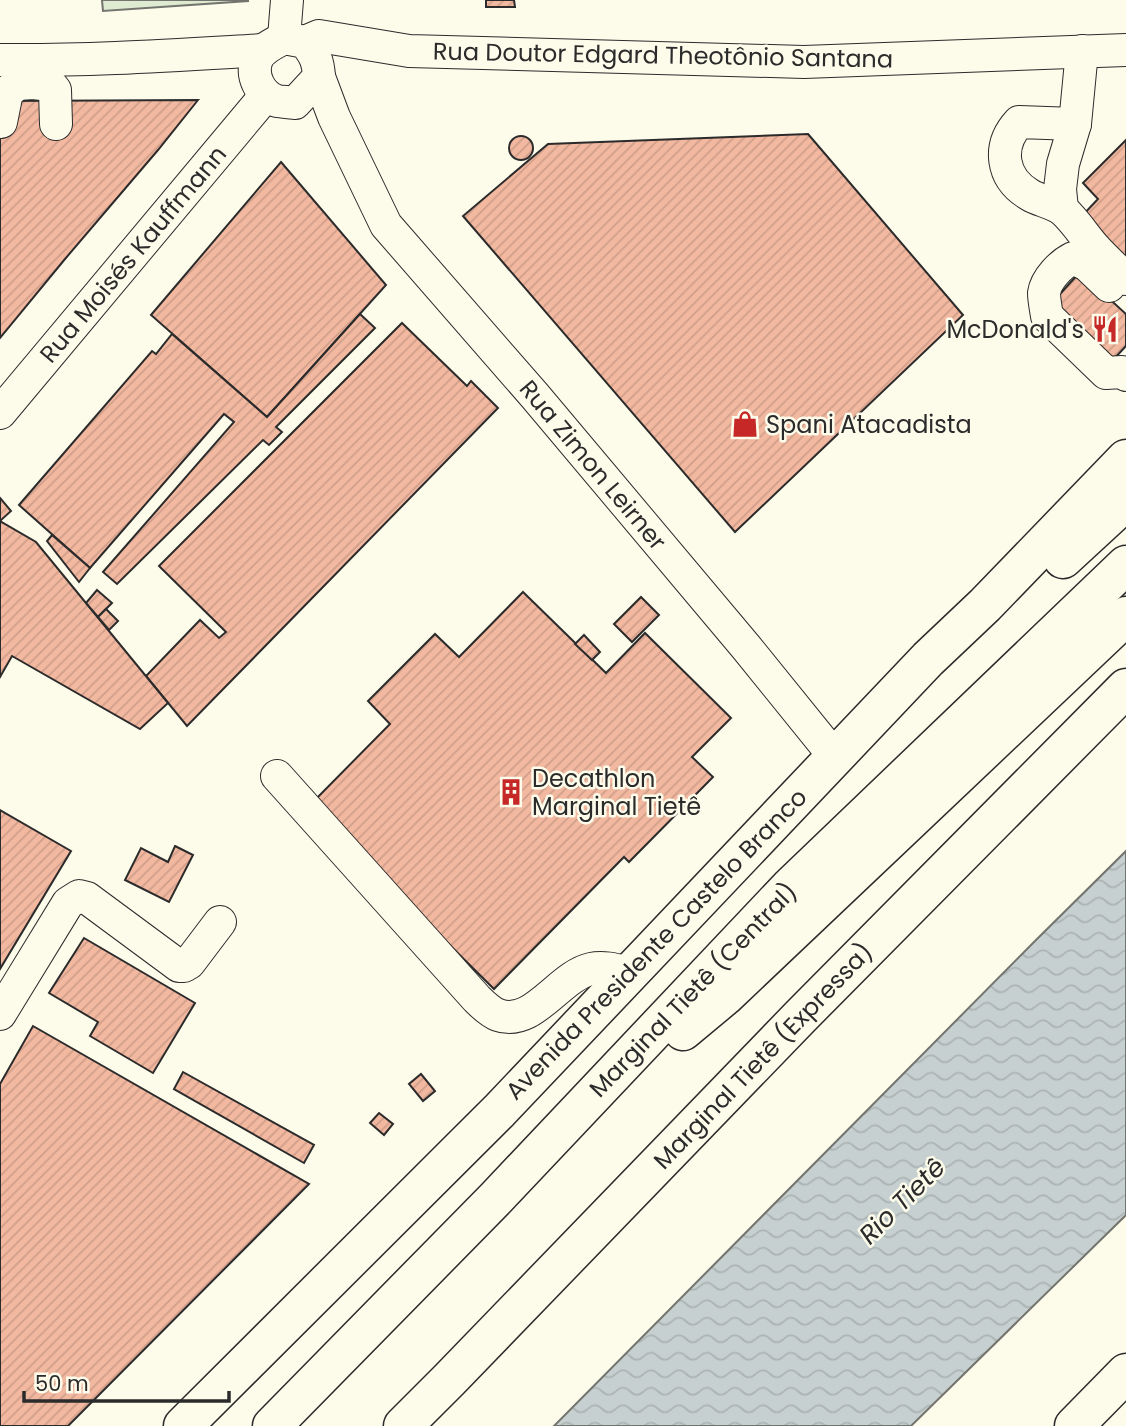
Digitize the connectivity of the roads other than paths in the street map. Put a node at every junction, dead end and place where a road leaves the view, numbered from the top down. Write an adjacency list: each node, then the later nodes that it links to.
1 (286, 0): 5 (street)
2 (1126, 50): 3 (street, Rua Doutor Edgard Theotônio Santana)
3 (1082, 51): 5 (street, Rua Doutor Edgard Theotônio Santana); 9 (street)
4 (0, 60): 6 (street, Rua Doutor Edgard Theotônio Santana)
5 (288, 68): 6 (street, Rua Doutor Edgard Theotônio Santana); 14 (street, Rua Moisés Kauffmann); 21 (street, Rua Zimon Leirner)
6 (34, 72): 7 (street); 8 (street)
7 (1, 122)
8 (56, 124)
9 (1075, 124): 10 (street); 10 (street)
10 (1062, 209): 11 (street)
11 (1126, 279)
12 (1126, 300): 13 (street)
13 (1125, 372)
14 (0, 413)
15 (1126, 459): 19 (highway, Avenida Presidente Castelo Branco)
16 (1126, 500): 19 (highway)
17 (1126, 565): 26 (highway, Marginal Tietê (Central))
18 (1126, 616): 26 (highway)
19 (928, 659): 21 (highway, Avenida Presidente Castelo Branco)
20 (1126, 688): 30 (highway, Marginal Tietê (Expressa))
21 (835, 757): 24 (highway, Avenida Presidente Castelo Branco)
22 (277, 776): 24 (street)
23 (219, 922): 25 (street)
24 (629, 973): 28 (highway, Avenida Presidente Castelo Branco)
25 (0, 1014)
26 (629, 1056): 29 (highway, Marginal Tietê (Central))
27 (1126, 1373): 31 (highway)
28 (183, 1426)
29 (272, 1426)
30 (403, 1426)
31 (1074, 1426)

